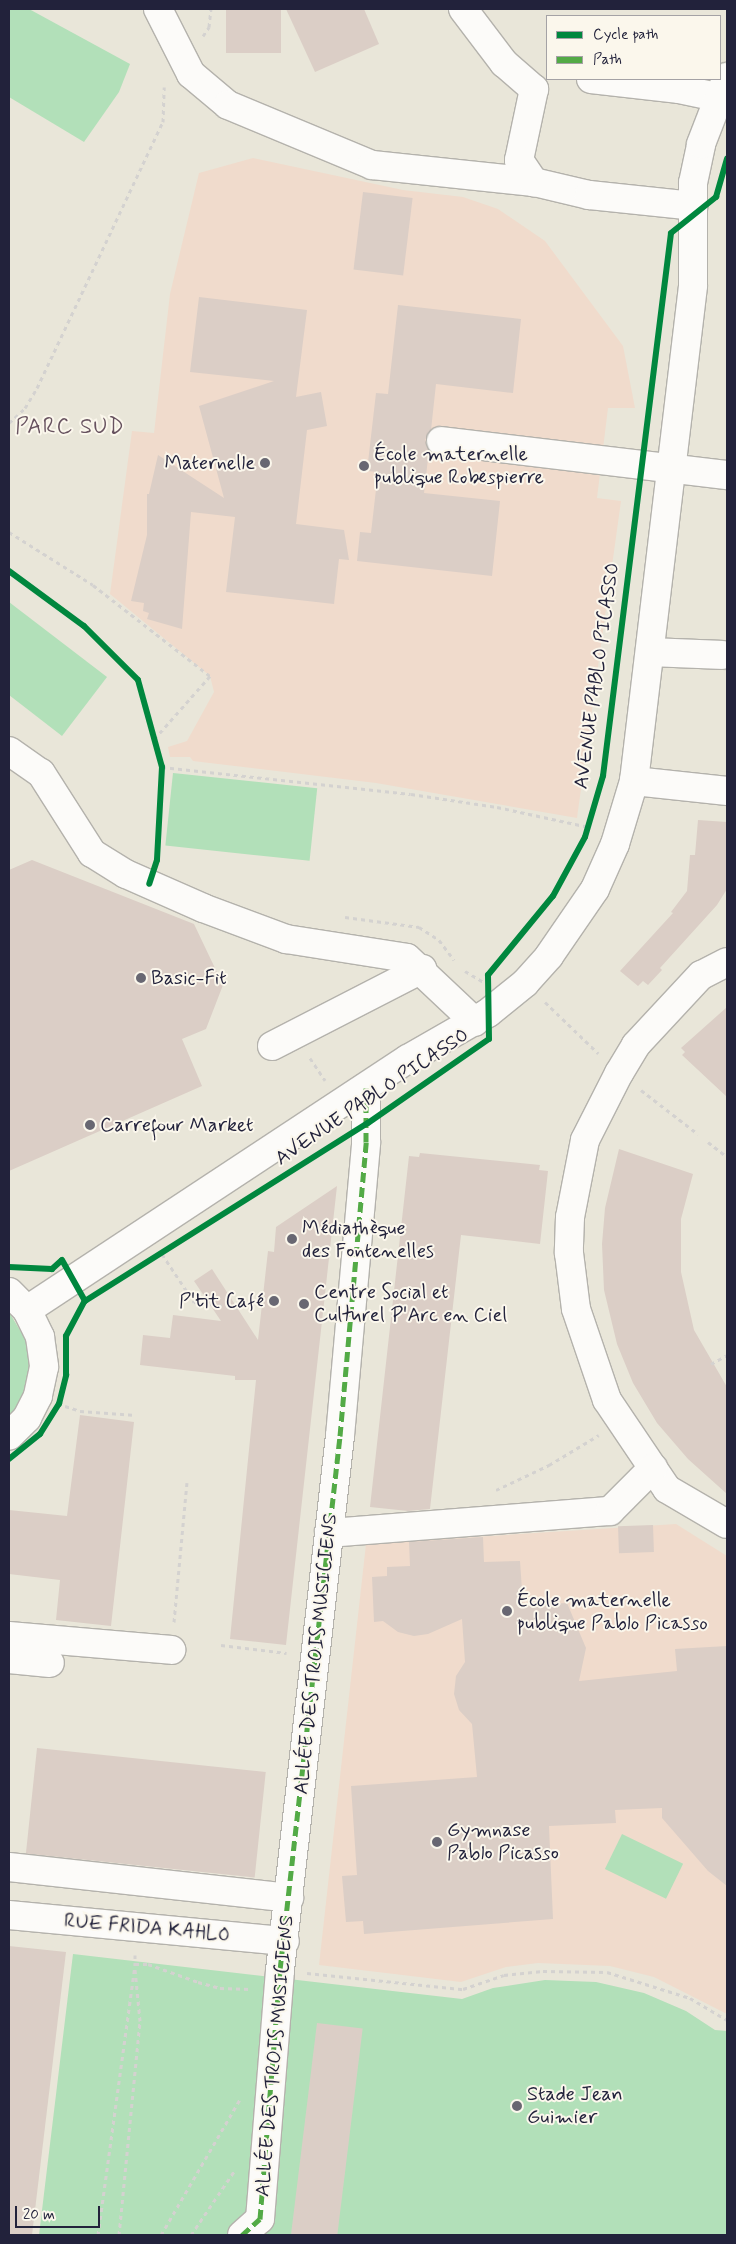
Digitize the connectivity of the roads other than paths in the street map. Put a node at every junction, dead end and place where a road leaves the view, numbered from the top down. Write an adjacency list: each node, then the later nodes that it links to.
1 (158, 9): 6 (street)
2 (463, 9): 4 (street)
3 (600, 80): 5 (street)
4 (540, 84): 6 (street)
5 (722, 87): 7 (street, AVENUE PABLO PICASSO)
6 (534, 182): 7 (street)
7 (693, 206): 9 (street, AVENUE PABLO PICASSO)
8 (441, 441): 9 (street)
9 (672, 469): 10 (street); 11 (street, AVENUE PABLO PICASSO)
10 (727, 475)
11 (651, 652): 12 (street); 14 (street, AVENUE PABLO PICASSO)
12 (722, 655)
13 (9, 751): 17 (street)
14 (634, 780): 15 (street); 18 (street, AVENUE PABLO PICASSO)
15 (727, 791)
16 (727, 962): 23 (street)
17 (422, 969): 18 (street); 19 (street)
18 (482, 1017): 20 (street, AVENUE PABLO PICASSO)
19 (272, 1046)
20 (366, 1088): 21 (street, AVENUE PABLO PICASSO); 25 (street, ALLÉE DES TROIS MUSICIENS)
21 (18, 1301): 22 (street, AVENUE PABLO PICASSO)
22 (9, 1436)
23 (652, 1468): 24 (street); 25 (street)
24 (727, 1524)
25 (329, 1533): 31 (street, ALLÉE DES TROIS MUSICIENS)
26 (9, 1636): 27 (street)
27 (171, 1650)
28 (9, 1659): 29 (street)
29 (50, 1663)
30 (9, 1867): 31 (street)
31 (289, 1898): 33 (street, ALLÉE DES TROIS MUSICIENS)
32 (9, 1915): 33 (street, RUE FRIDA KAHLO)
33 (285, 1941): 34 (street, ALLÉE DES TROIS MUSICIENS)
34 (251, 2227)

